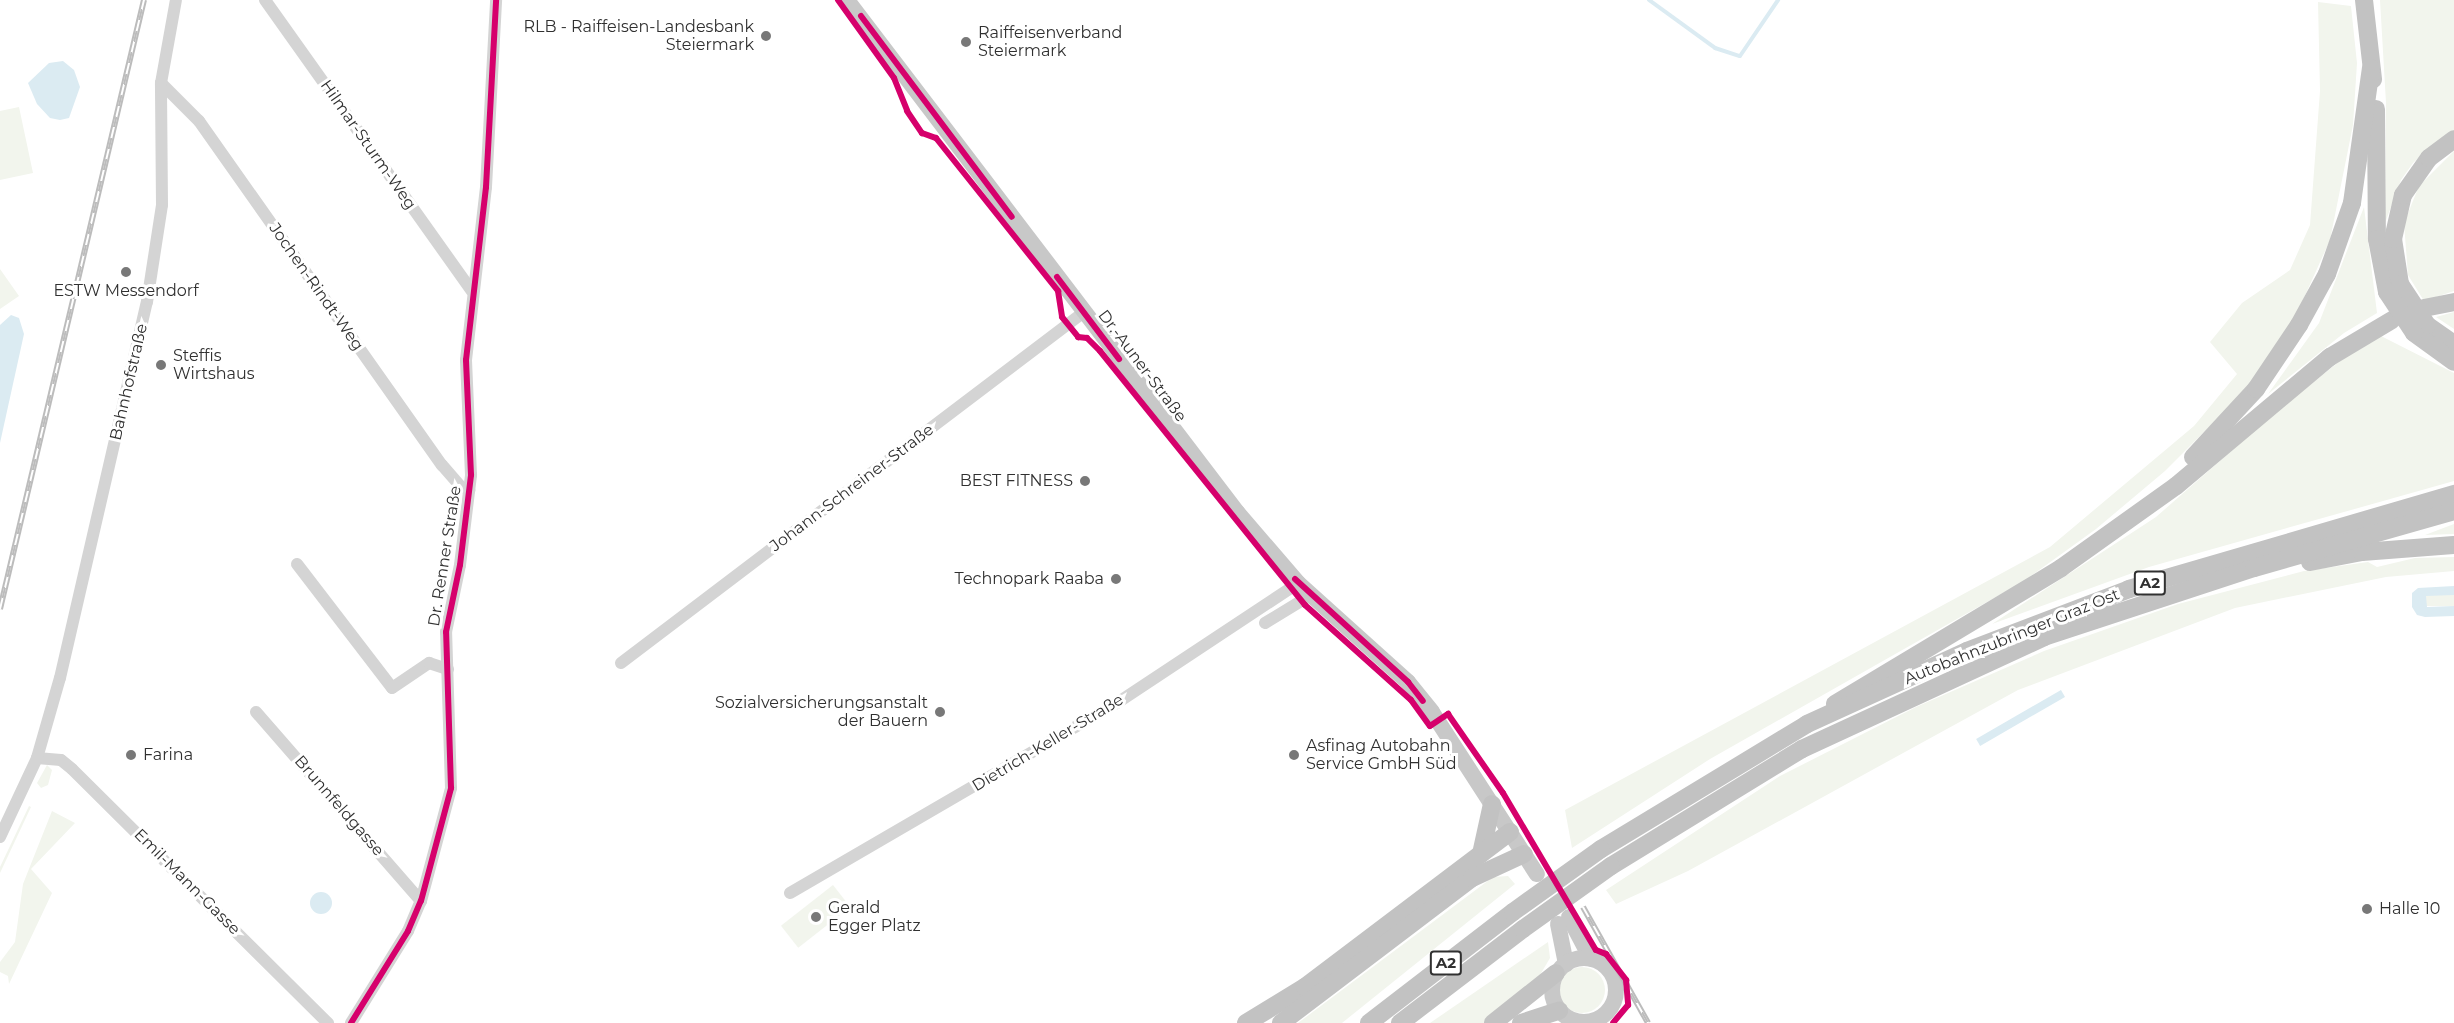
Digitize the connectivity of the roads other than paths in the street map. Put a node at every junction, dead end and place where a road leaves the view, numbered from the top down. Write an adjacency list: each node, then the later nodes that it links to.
1 (176, 0): 7 (street, Bahnhofstraße)
2 (265, 0): 10 (street, Hilmar-Sturm-Weg)
3 (496, 0): 10 (street, Dr. Renner Straße)
4 (847, 0): 12 (main road, Dr.-Auner-Straße)
5 (2364, 0): 6 (highway)
6 (2371, 68): 9 (highway); 19 (highway)
7 (161, 83): 17 (street, Jochen-Rindt-Weg); 31 (street, Bahnhofstraße)
8 (2454, 139): 9 (highway)
9 (2394, 288): 14 (highway, bridge)
10 (472, 291): 17 (street, Dr. Renner Straße)
11 (2454, 302): 14 (highway)
12 (1084, 312): 24 (main road, Dr.-Auner-Straße); 27 (street, Johann-Schreiner-Straße)
13 (2392, 320): 19 (highway)
14 (2422, 322): 15 (highway); 16 (highway)
15 (2454, 344)
16 (2454, 362)
17 (469, 490): 28 (street, Dr. Renner Straße)
18 (2454, 494): 30 (highway, Autobahnzubringer Graz Ost / A2)
19 (2147, 504): 30 (highway)
20 (2454, 511): 23 (highway, Autobahnzubringer Graz Ost / A2)
21 (2454, 545): 23 (highway)
22 (297, 564): 28 (street)
23 (2254, 568): 48 (highway, Autobahnzubringer Graz Ost / A2, bridge)
24 (1298, 583): 25 (main road, Dr.-Auner-Straße); 38 (street, Dietrich-Keller-Straße)
25 (1311, 595): 26 (street); 32 (main road, Dr.-Auner-Straße)
26 (1265, 623)
27 (621, 663)
28 (448, 669): 39 (street, Dr. Renner Straße)
29 (256, 712): 39 (street, Brunnfeldgasse)
30 (1807, 724): 47 (highway, Autobahnzubringer Graz Ost / A2, bridge)
31 (37, 758): 34 (street, Bahnhofstraße); 43 (street, Emil-Mann-Gasse)
32 (1492, 804): 33 (main road, Dr.-Auner-Straße); 35 (highway)
33 (1510, 832): 35 (highway); 36 (main road, Dr.-Auner-Straße)
34 (0, 837)
35 (1481, 854): 45 (highway)
36 (1524, 854): 37 (main road, Dr.-Auner-Straße); 46 (highway)
37 (1537, 874)
38 (790, 893)
39 (421, 901): 44 (street, Dr. Renner Straße)
40 (1591, 959): 41 (main road); 41 (main road); 42 (main road)
41 (1561, 969): 42 (main road); 49 (highway)
42 (1559, 1011): 50 (highway)
43 (328, 1023)
44 (351, 1023)
45 (1246, 1023)
46 (1281, 1023)
47 (1369, 1023)
48 (1400, 1023)
49 (1493, 1023)
50 (1521, 1023)

